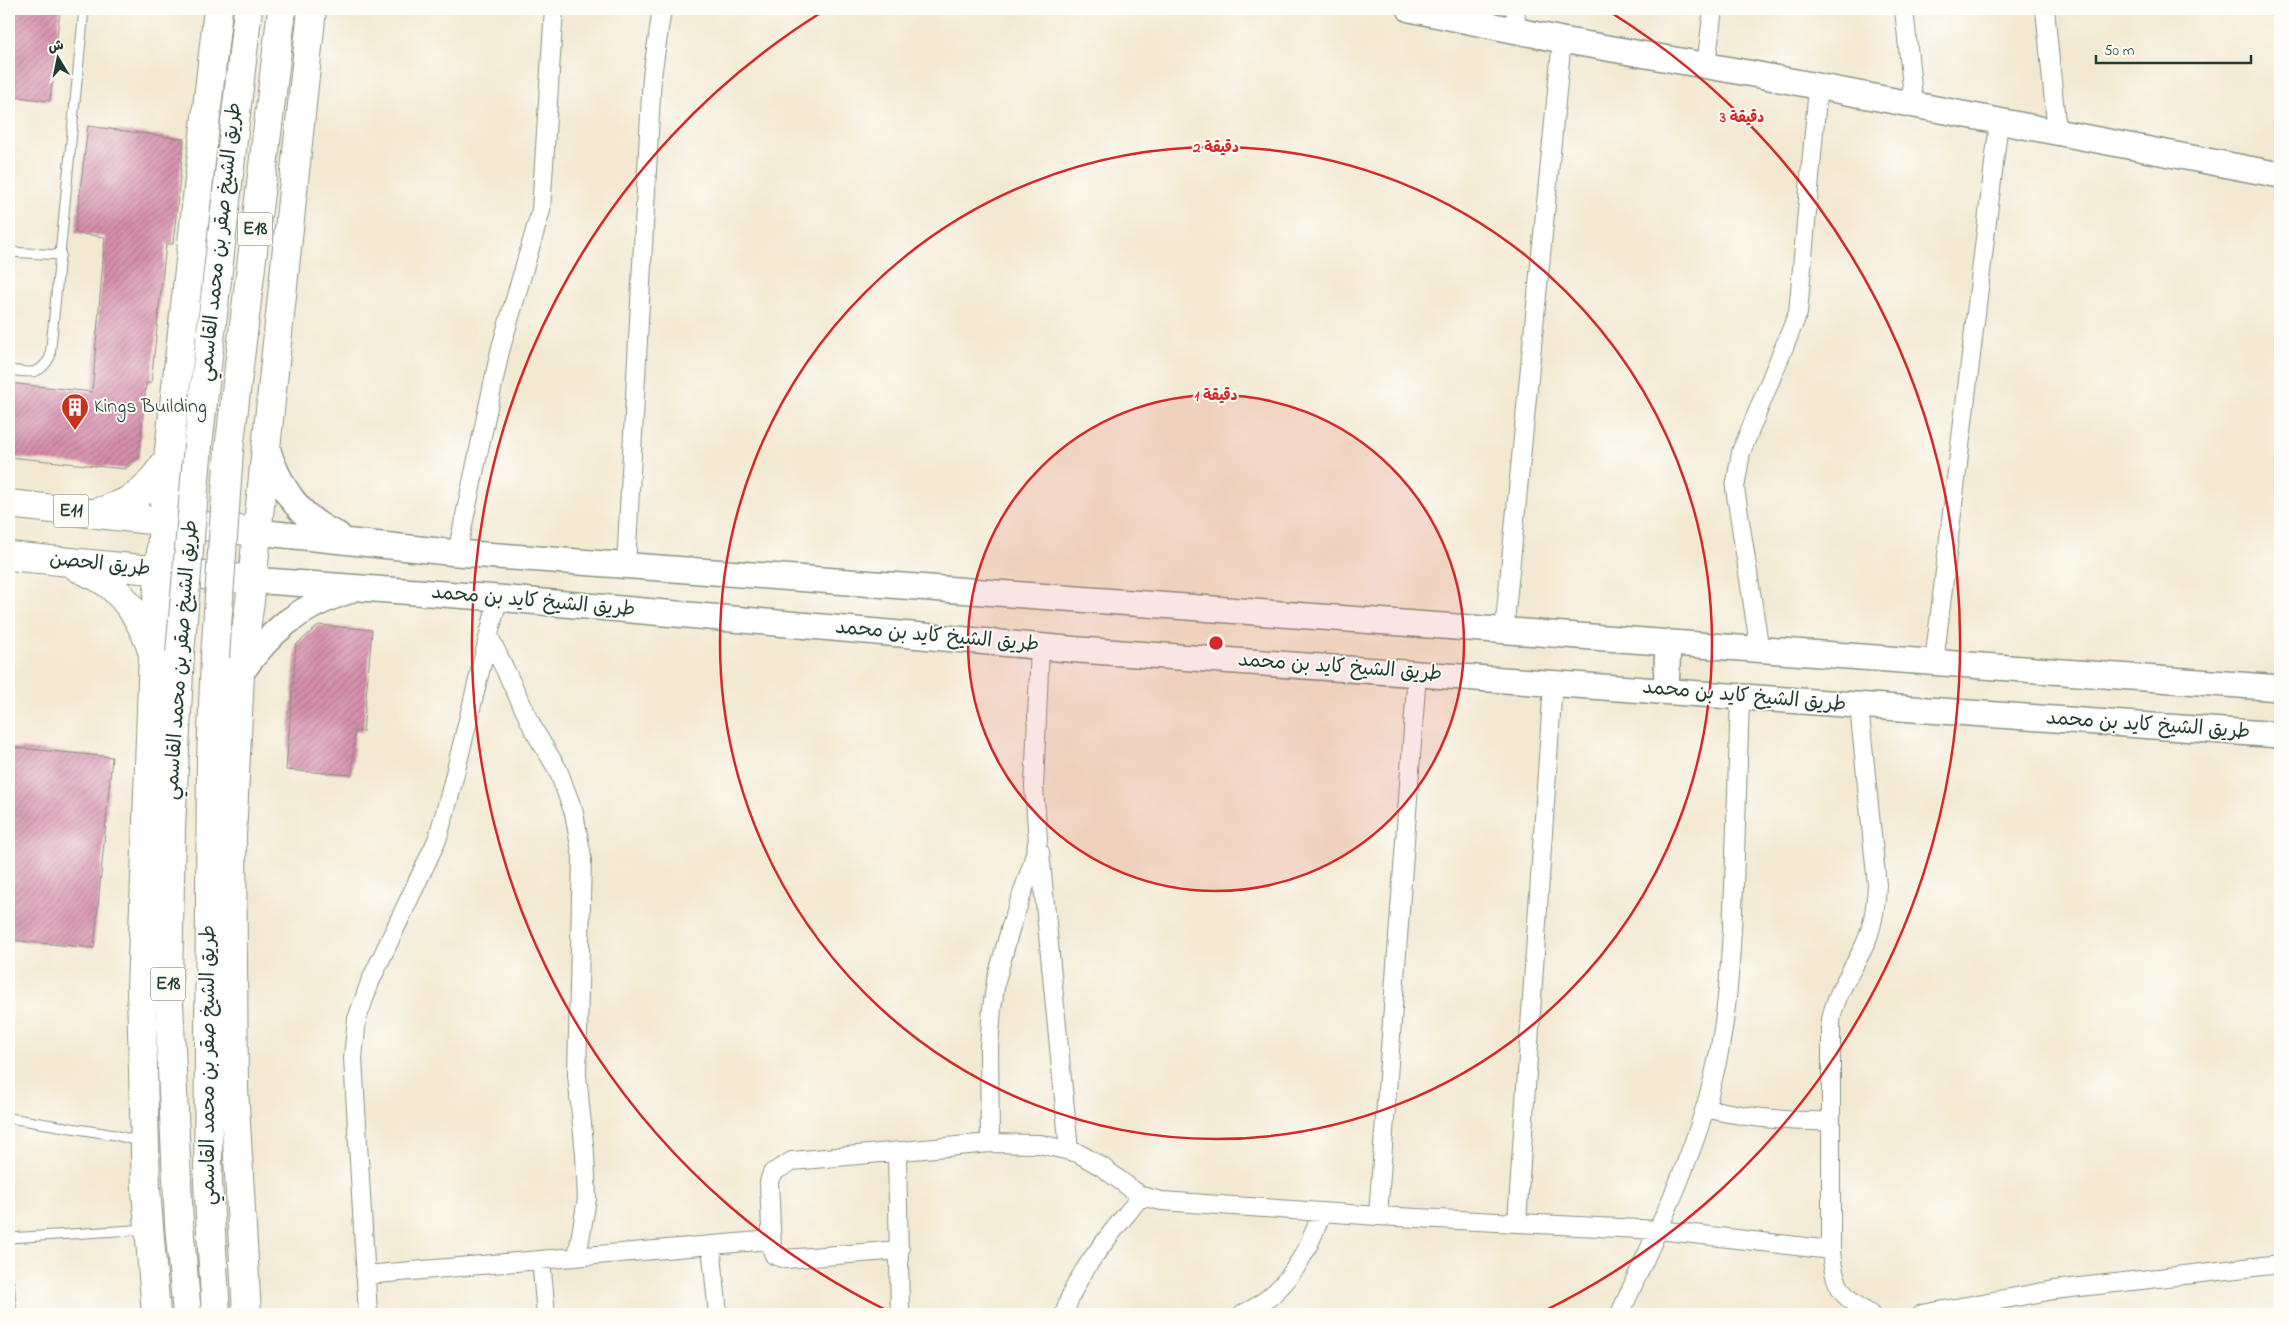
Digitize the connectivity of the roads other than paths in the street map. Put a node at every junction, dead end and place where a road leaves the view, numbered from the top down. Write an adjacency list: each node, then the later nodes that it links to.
1 (84, 9): 21 (lane)
2 (218, 9): 24 (main road)
3 (248, 9): 79 (main road, طريق الشيخ صقر بن محمد القاسمي / E18, bridge)
4 (282, 9): 80 (main road, طريق الشيخ صقر بن محمد القاسمي / E18, bridge)
5 (554, 9): 30 (street)
6 (662, 9): 33 (street)
7 (1410, 9): 12 (main road)
8 (1713, 9): 14 (street)
9 (1904, 9): 16 (street)
10 (2045, 9): 18 (street)
11 (312, 10): 23 (main road)
12 (1516, 20): 13 (main road)
13 (1562, 40): 14 (main road); 38 (street)
14 (1706, 65): 15 (main road)
15 (1818, 86): 16 (main road); 42 (street)
16 (1914, 106): 17 (main road)
17 (1998, 122): 18 (main road); 44 (street)
18 (2057, 133): 19 (main road)
19 (2280, 175)
20 (9, 252): 21 (lane)
21 (60, 256): 22 (lane)
22 (9, 370)
23 (265, 441): 28 (main road); 29 (main road)
24 (168, 459): 26 (main road); 27 (main road)
25 (9, 504): 26 (main road, E11)
26 (92, 514): 27 (main road, E11)
27 (164, 522): 28 (main road, E11); 34 (main road)
28 (257, 532): 29 (main road); 35 (main road)
29 (349, 540): 30 (main road)
30 (458, 553): 33 (main road)
31 (9, 556): 32 (main road, طريق الحصن)
32 (67, 562): 34 (main road, طريق الحصن); 43 (main road)
33 (626, 566): 38 (main road)
34 (160, 571): 35 (main road, طريق الحصن); 43 (main road)
35 (252, 580): 36 (main road, طريق الشيخ كايد بن محمد); 46 (main road)
36 (354, 589): 37 (main road, طريق الشيخ كايد بن محمد); 46 (main road)
37 (498, 598): 39 (street); 41 (main road, طريق الشيخ كايد بن محمد)
38 (1504, 632): 40 (main road)
39 (489, 636): 72 (street); 75 (street)
40 (1668, 644): 42 (main road); 49 (main road)
41 (1040, 646): 45 (main road, طريق الشيخ كايد بن محمد); 53 (street)
42 (1760, 651): 44 (main road)
43 (153, 654): 58 (main road)
44 (1934, 663): 48 (main road)
45 (1417, 673): 47 (main road, طريق الشيخ كايد بن محمد); 63 (street)
46 (240, 674): 81 (main road)
47 (1553, 683): 49 (main road, طريق الشيخ كايد بن محمد); 64 (street)
48 (2280, 688)
49 (1666, 690): 50 (main road, طريق الشيخ كايد بن محمد)
50 (1740, 698): 51 (main road, طريق الشيخ كايد بن محمد); 54 (street)
51 (1859, 706): 52 (main road, طريق الشيخ كايد بن محمد); 56 (street)
52 (2280, 735)
53 (1038, 840): 57 (street); 59 (street)
54 (1705, 1108): 56 (street); 65 (street)
55 (9, 1118): 58 (lane)
56 (1831, 1121): 71 (street)
57 (990, 1142): 59 (street); 60 (street)
58 (145, 1143): 66 (main road)
59 (1069, 1150): 61 (street)
60 (897, 1152): 68 (street); 70 (street)
61 (1141, 1196): 62 (street); 86 (street)
62 (1322, 1212): 63 (street); 87 (street)
63 (1378, 1216): 64 (street)
64 (1517, 1222): 65 (street)
65 (1659, 1230): 71 (street); 88 (street)
66 (141, 1232): 67 (lane); 78 (main road)
67 (9, 1238)
68 (772, 1240): 69 (street); 70 (street)
69 (711, 1245): 72 (street); 84 (street)
70 (900, 1250): 85 (street)
71 (1831, 1250): 89 (street)
72 (578, 1257): 73 (street)
73 (541, 1260): 75 (street); 83 (street)
74 (2280, 1264): 90 (street)
75 (365, 1275): 82 (street)
76 (9, 1283): 77 (lane)
77 (12, 1314)
78 (156, 1314)
79 (187, 1314)
80 (216, 1314)
81 (246, 1314)
82 (368, 1314)
83 (546, 1314)
84 (718, 1314)
85 (900, 1314)
86 (1064, 1314)
87 (1243, 1314)
88 (1620, 1314)
89 (1870, 1314)
90 (1922, 1314)

